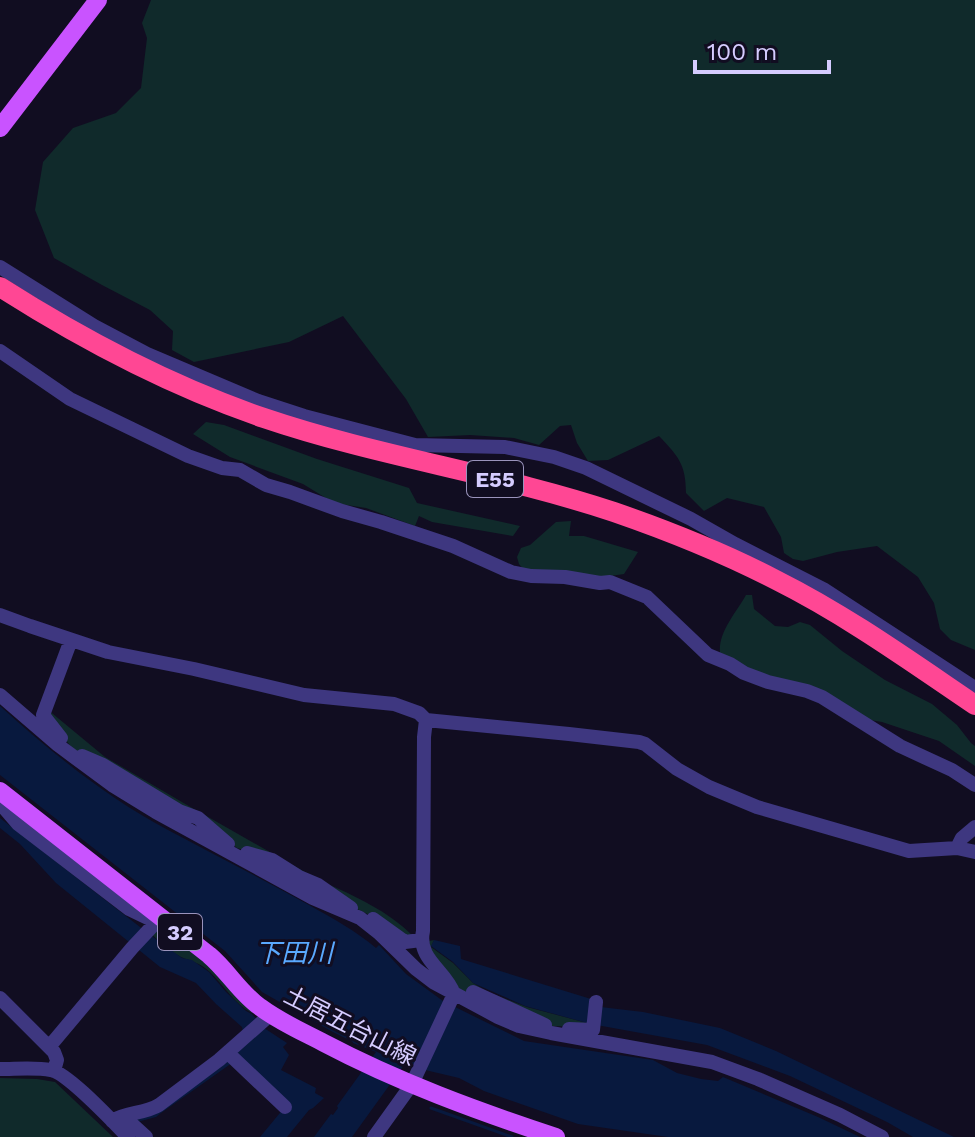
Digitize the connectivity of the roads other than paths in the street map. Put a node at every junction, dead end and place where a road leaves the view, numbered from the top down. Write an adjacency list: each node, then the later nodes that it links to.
1 (98, 0): 2 (main road)
2 (0, 128)
3 (0, 267): 8 (street)
4 (0, 287): 10 (highway, E55)
5 (0, 351): 13 (street)
6 (0, 615): 7 (street)
7 (71, 640): 11 (street); 12 (street)
8 (975, 688)
9 (0, 695): 12 (street)
10 (975, 705)
11 (426, 720): 17 (street); 21 (street)
12 (70, 752): 19 (street)
13 (975, 785)
14 (0, 791): 20 (main road, 土居五台山線 / 32)
15 (0, 803): 20 (street)
16 (975, 827): 17 (street)
17 (957, 848): 18 (street)
18 (975, 852)
19 (360, 916): 21 (street); 23 (street)
20 (156, 923): 26 (main road, 土居五台山線 / 32); 29 (street)
21 (421, 940): 23 (street)
22 (473, 992): 27 (street)
23 (452, 996): 27 (street); 31 (street)
24 (0, 998): 29 (street)
25 (596, 1002): 27 (street)
26 (268, 1017): 28 (street); 31 (main road, 土居五台山線 / 32)
27 (552, 1031): 38 (street)
28 (232, 1057): 32 (street); 33 (street)
29 (53, 1058): 30 (street); 33 (street)
30 (0, 1069)
31 (411, 1079): 36 (street); 37 (main road, 土居五台山線 / 32)
32 (285, 1107)
33 (117, 1118): 34 (street); 35 (street)
34 (128, 1137)
35 (146, 1137)
36 (374, 1137)
37 (556, 1137)
38 (882, 1137)

